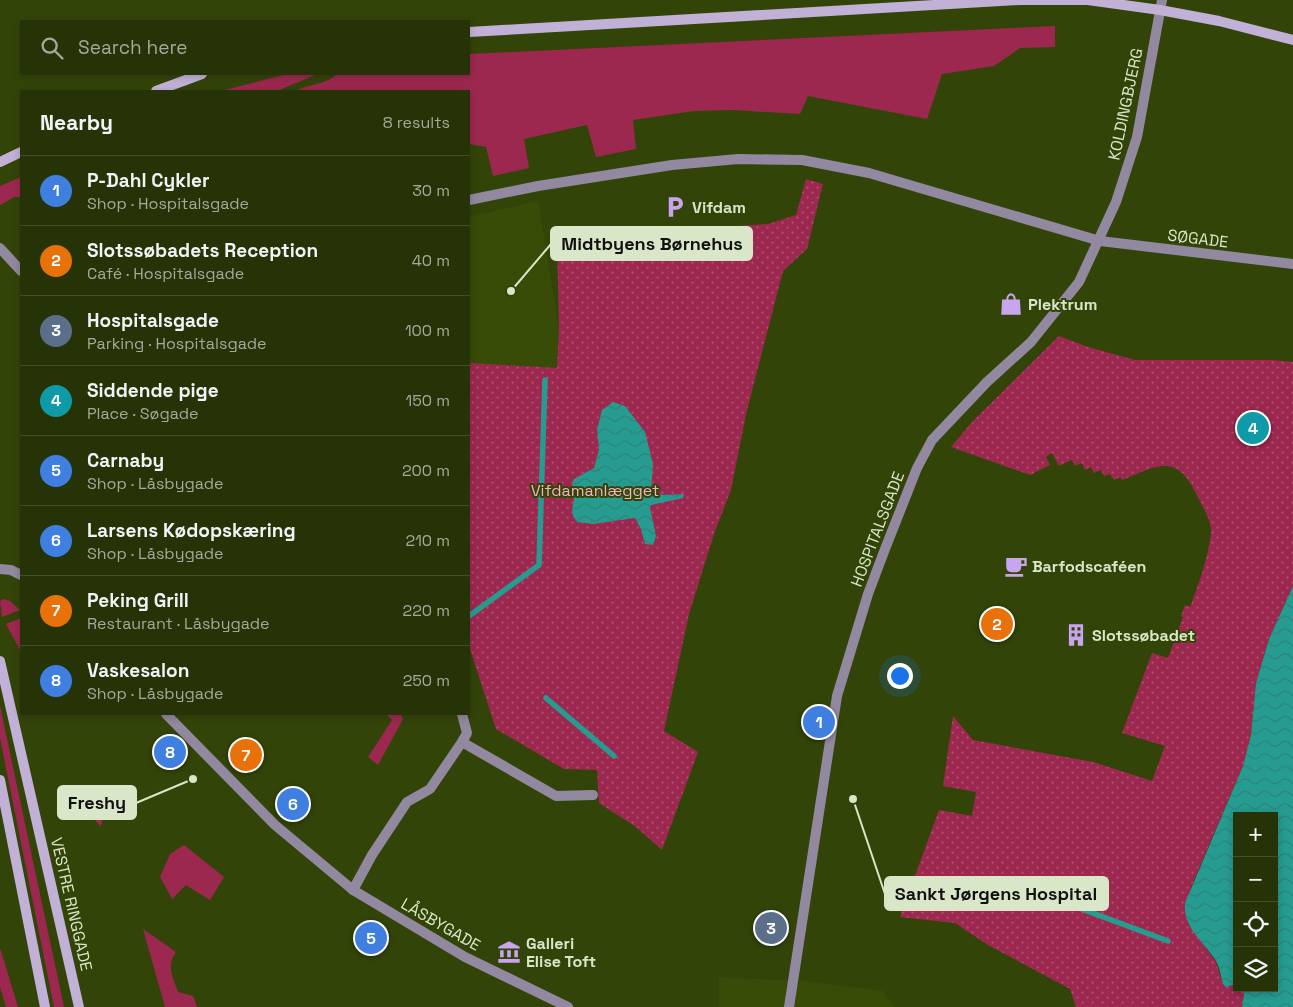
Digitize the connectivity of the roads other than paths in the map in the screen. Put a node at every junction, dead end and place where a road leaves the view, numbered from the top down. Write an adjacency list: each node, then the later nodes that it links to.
1 (1161, 5): 2 (main road); 3 (main road); 9 (street, KOLDINGBJERG)
2 (470, 32)
3 (1293, 40)
4 (199, 75): 5 (main road)
5 (159, 90)
6 (20, 152): 7 (main road)
7 (0, 162)
8 (470, 200): 9 (street)
9 (1100, 241): 11 (street, SØGADE); 25 (street, HOSPITALSGADE)
10 (0, 248): 12 (street)
11 (1293, 264)
12 (20, 270)
13 (0, 569): 14 (street)
14 (20, 574)
15 (0, 661): 23 (main road, VESTRE RINGGADE)
16 (167, 715): 21 (street, LÅSBYGADE)
17 (462, 715): 18 (street)
18 (462, 742): 20 (street); 21 (street)
19 (0, 780): 22 (main road)
20 (593, 796)
21 (353, 890): 24 (street, LÅSBYGADE)
22 (45, 1007)
23 (79, 1007)
24 (568, 1007)
25 (789, 1007)

